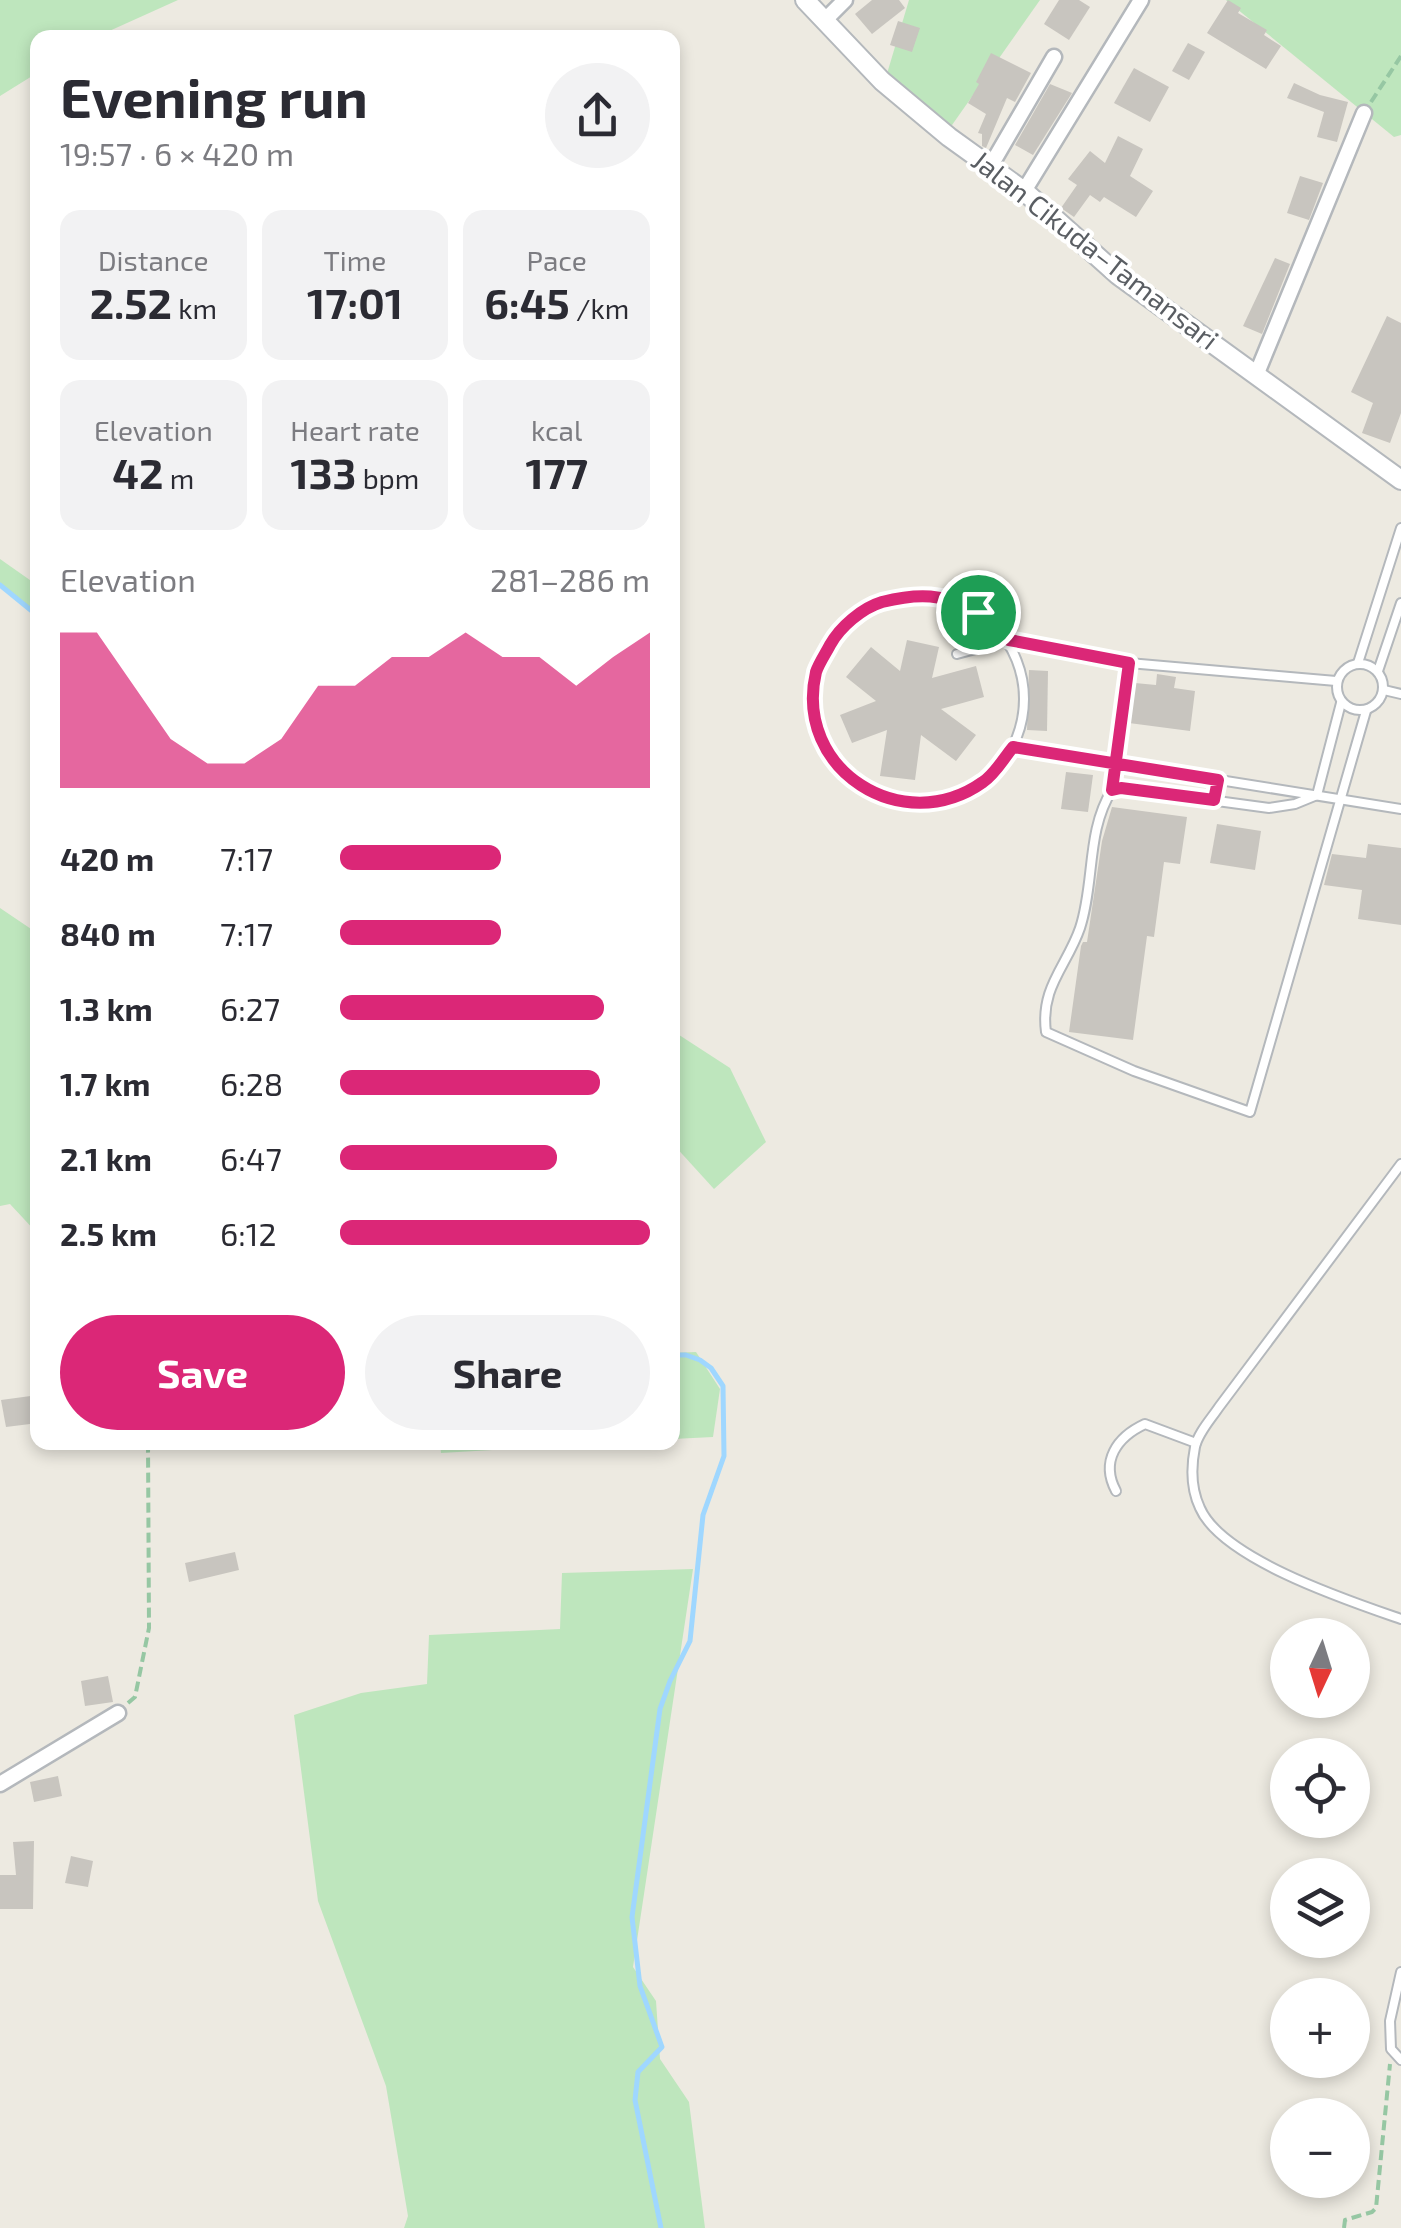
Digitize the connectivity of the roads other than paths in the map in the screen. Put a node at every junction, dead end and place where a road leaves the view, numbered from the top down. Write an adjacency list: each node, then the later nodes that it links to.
1 (805, 0): 4 (street, Jalan Cikuda–Tamansari)
2 (845, 0): 4 (street)
3 (1141, 0): 8 (street)
4 (824, 21): 7 (street, Jalan Cikuda–Tamansari)
5 (1054, 57): 7 (street)
6 (1364, 113): 9 (street)
7 (990, 167): 8 (street, Jalan Cikuda–Tamansari)
8 (1024, 191): 9 (street, Jalan Cikuda–Tamansari)
9 (1257, 374): 10 (street, Jalan Cikuda–Tamansari)
10 (1401, 480)
11 (1401, 528): 16 (lane)
12 (1401, 603): 17 (lane)
13 (1009, 640): 14 (lane); 15 (lane); 23 (lane); 23 (lane)
14 (957, 654)
15 (1129, 663): 18 (lane); 24 (lane)
16 (1358, 663): 17 (lane); 18 (lane)
17 (1378, 671): 19 (lane)
18 (1336, 681): 21 (lane)
19 (1384, 690): 20 (lane); 22 (lane)
20 (1401, 694)
21 (1341, 703): 22 (lane); 27 (lane)
22 (1366, 711): 28 (lane)
23 (1013, 747): 24 (lane)
24 (1116, 764): 25 (lane); 26 (lane)
25 (1218, 780): 27 (lane); 29 (lane)
26 (1112, 790): 28 (lane); 29 (lane)
27 (1316, 795): 28 (lane); 29 (lane)
28 (1340, 798): 30 (lane)
29 (1214, 800)
30 (1401, 809)
31 (1401, 1164): 32 (lane)
32 (1196, 1443): 33 (lane); 34 (lane)
33 (1116, 1491)
34 (1401, 1619)
35 (118, 1713): 36 (street)
36 (0, 1784)
37 (1401, 1972): 38 (lane)
38 (1401, 2060)

